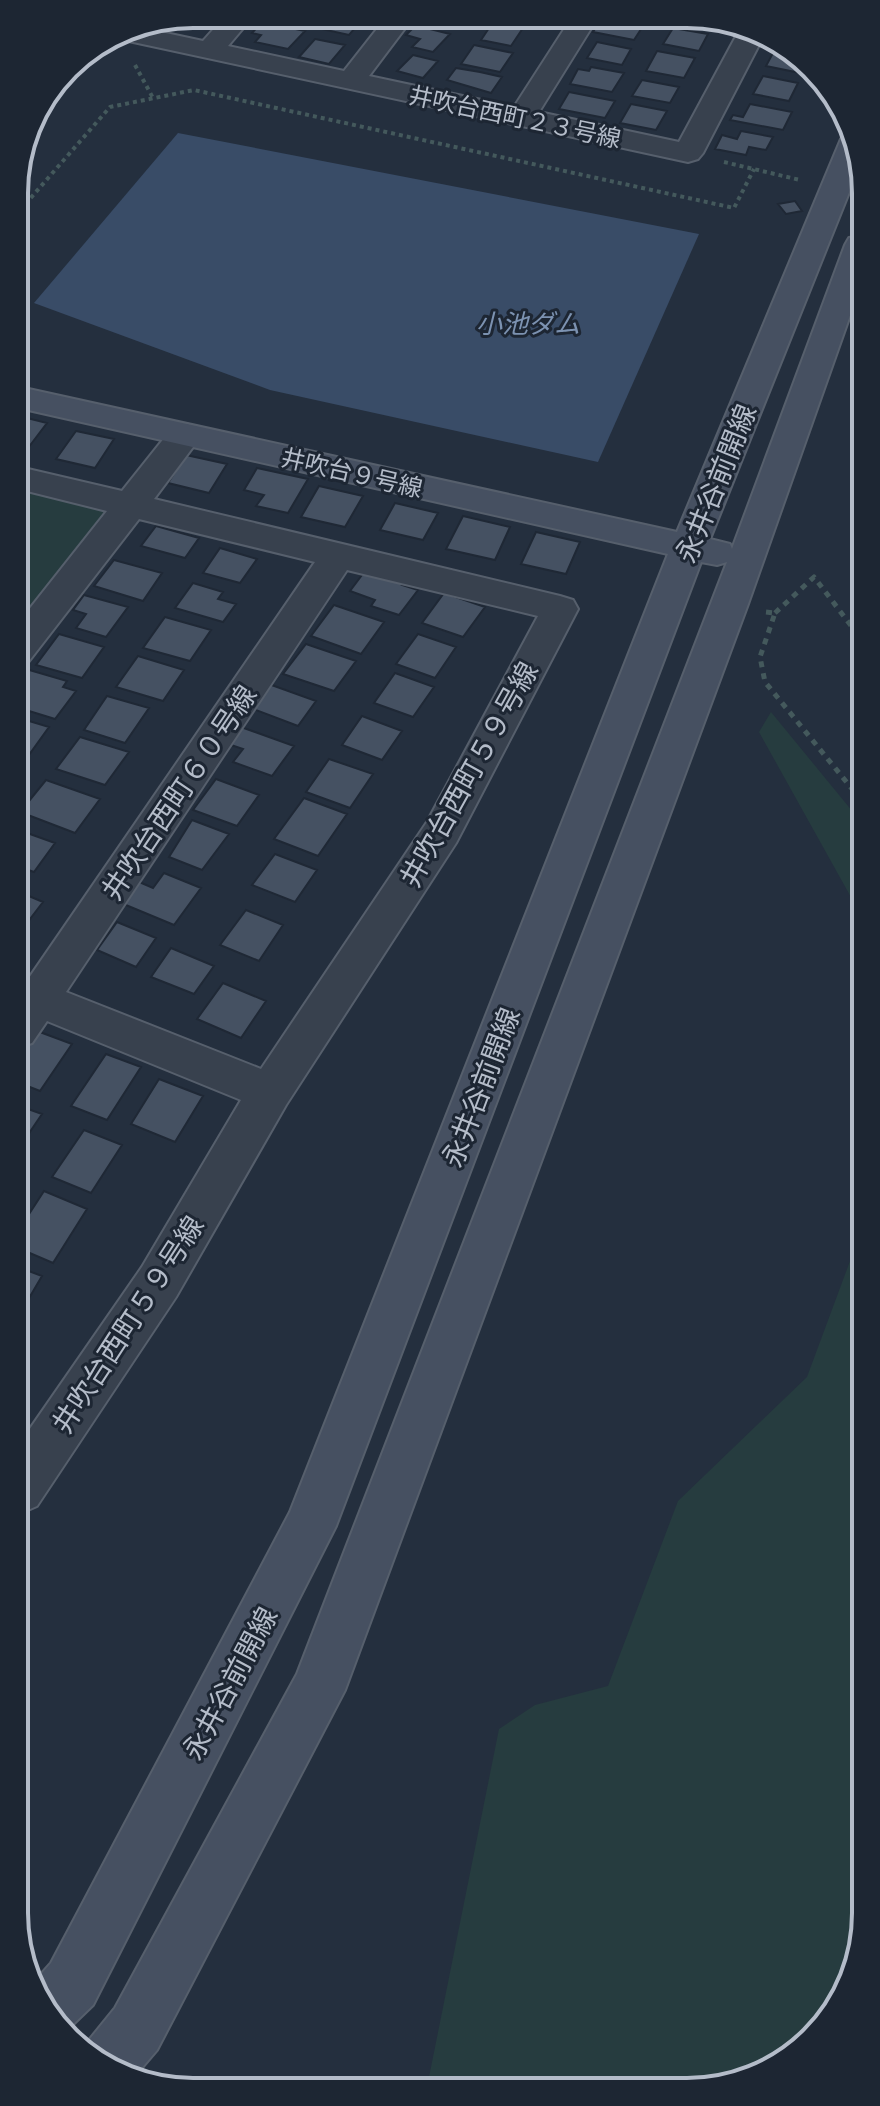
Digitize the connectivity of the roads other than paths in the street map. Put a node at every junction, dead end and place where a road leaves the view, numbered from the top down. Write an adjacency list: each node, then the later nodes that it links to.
1 (230, 28): 6 (street)
2 (392, 28): 7 (street)
3 (578, 28): 8 (street)
4 (144, 36): 6 (street, 井吹台西町２３号線)
5 (747, 40): 8 (street, 井吹台西町２３号線)
6 (210, 50): 7 (street, 井吹台西町２３号線)
7 (351, 80): 8 (street, 井吹台西町２３号線)
8 (521, 118)
9 (848, 158): 15 (street, 永井谷前開線)
10 (852, 267): 17 (street, 永井谷前開線)
11 (28, 399): 12 (street, 井吹台９号線)
12 (185, 435): 14 (street); 15 (street, 井吹台９号線)
13 (28, 480): 14 (street, 井吹台西町５９号線)
14 (128, 504): 16 (street, 井吹台西町５９号線); 18 (street)
15 (689, 548): 17 (street, 井吹台９号線); 23 (street, 永井谷前開線)
16 (338, 555): 19 (street, 井吹台西町６０号線); 21 (street, 井吹台西町５９号線)
17 (747, 559): 24 (street, 永井谷前開線)
18 (28, 636)
19 (28, 1000)
20 (28, 1007): 21 (street)
21 (270, 1092): 22 (street, 井吹台西町５９号線)
22 (28, 1476)
23 (55, 2003)
24 (112, 2056)

